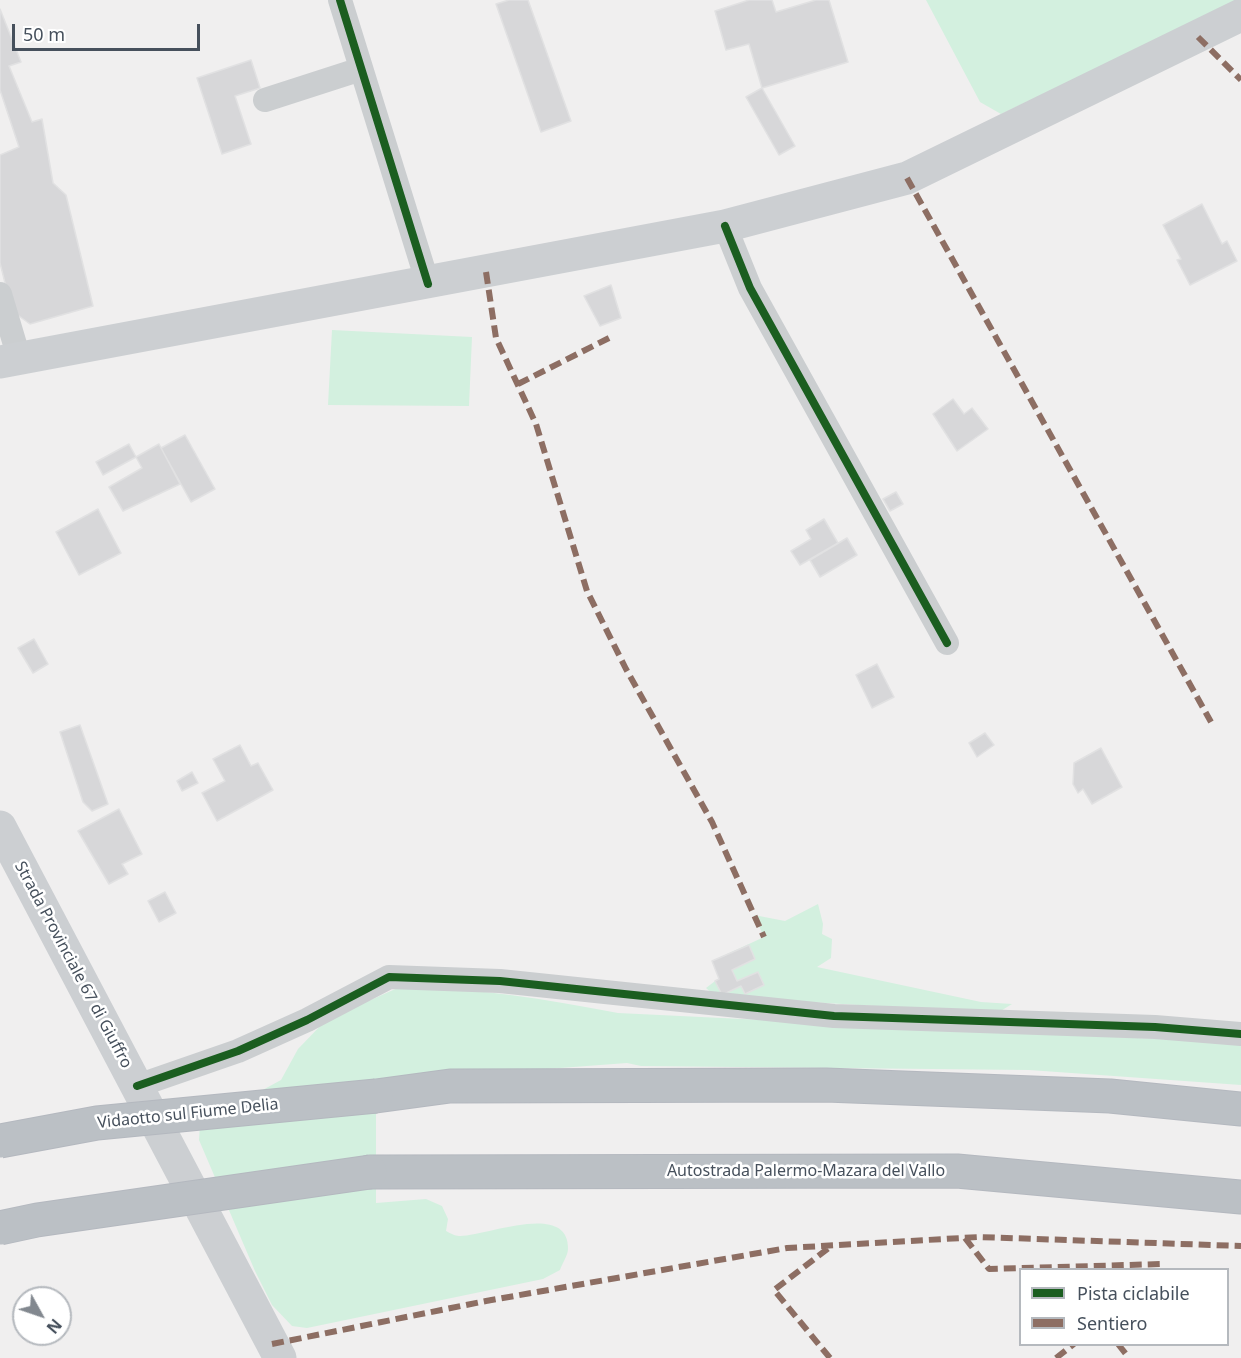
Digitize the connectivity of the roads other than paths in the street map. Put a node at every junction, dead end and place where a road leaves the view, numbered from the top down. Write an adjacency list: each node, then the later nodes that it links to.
1 (340, 0): 3 (street)
2 (1241, 15): 5 (main road)
3 (361, 69): 4 (street); 6 (street)
4 (265, 100)
5 (725, 226): 6 (main road); 9 (street)
6 (428, 284): 8 (main road)
7 (0, 294): 8 (street)
8 (10, 361)
9 (947, 643)
10 (0, 827): 12 (main road, Strada Provinciale 67 di Giuffro)
11 (1241, 1034): 12 (street)
12 (137, 1086): 17 (main road, Strada Provinciale 67 di Giuffro)
13 (1241, 1109): 14 (highway, Vidaotto sul Fiume Delia, bridge)
14 (0, 1141)
15 (1241, 1197): 16 (highway, Autostrada Palermo-Mazara del Vallo, bridge)
16 (0, 1228)
17 (280, 1358)

